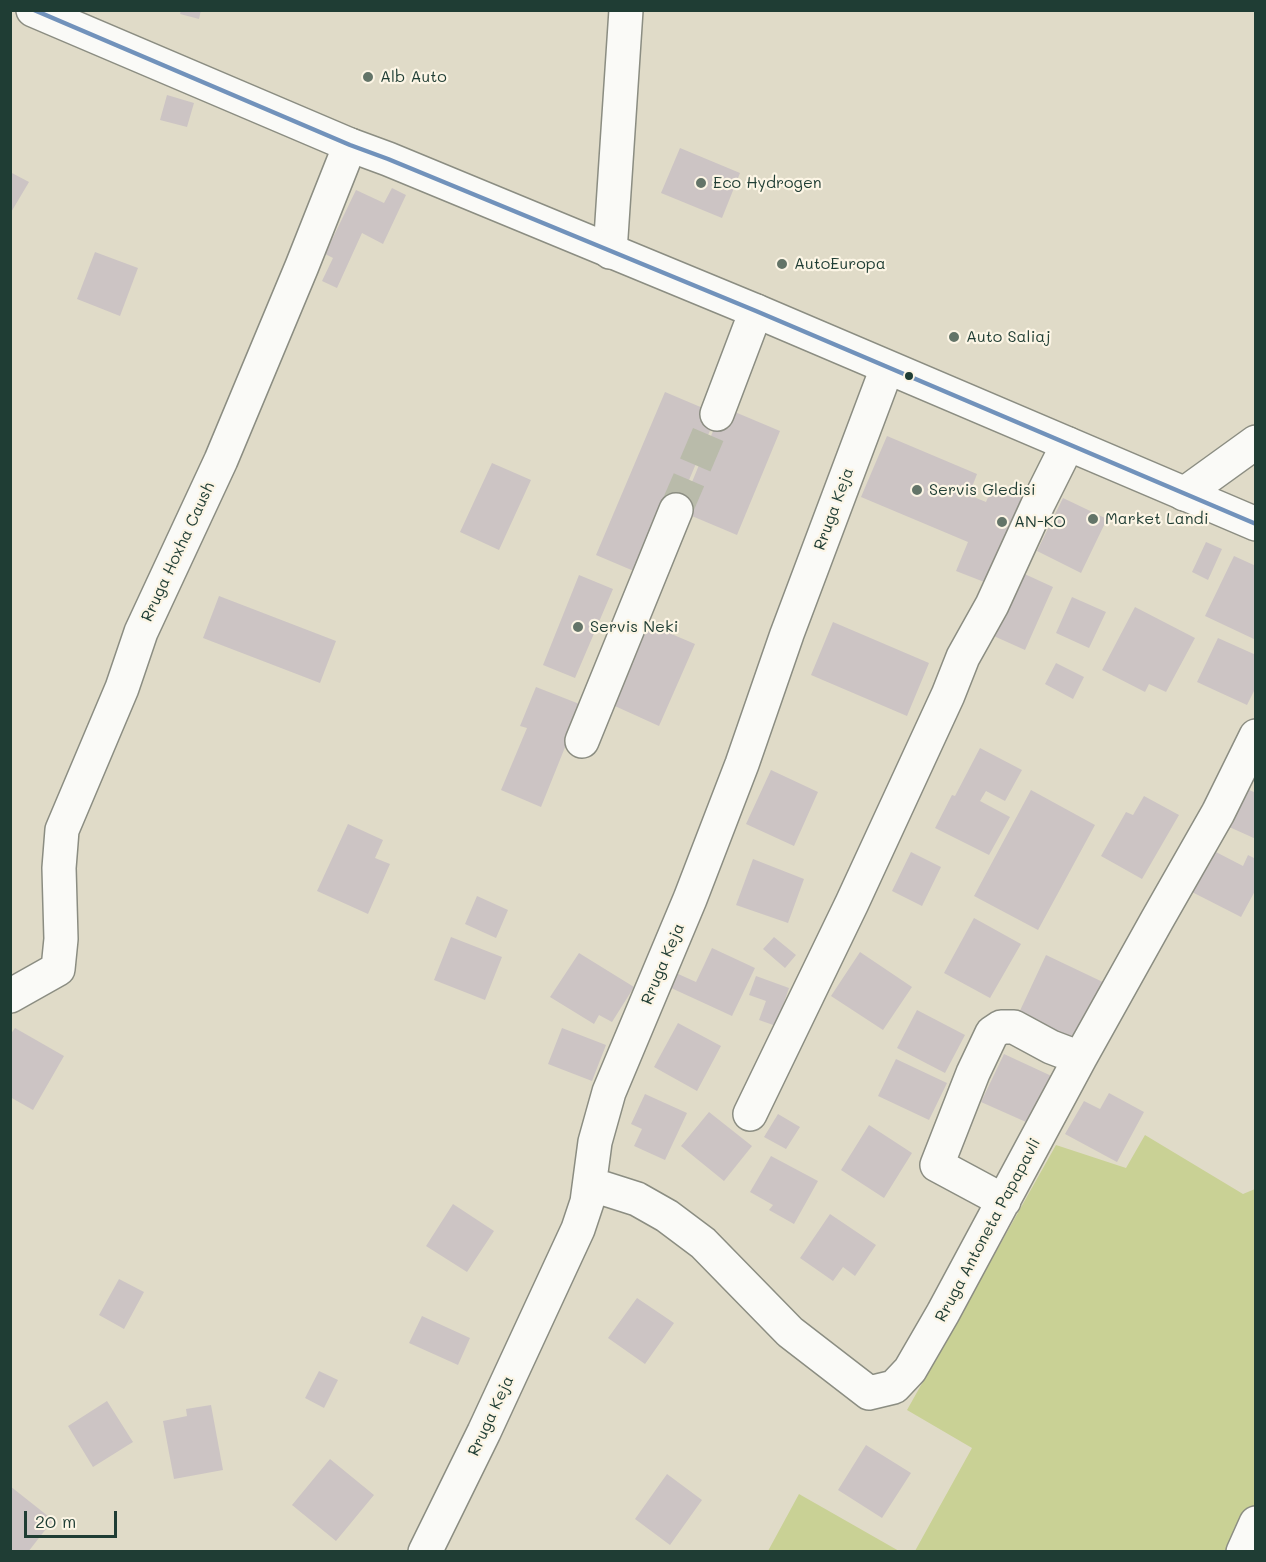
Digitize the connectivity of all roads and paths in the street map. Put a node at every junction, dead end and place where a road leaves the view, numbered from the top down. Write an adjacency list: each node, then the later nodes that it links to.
1 (33, 10): 3 (street)
2 (626, 10): 4 (street)
3 (350, 145): 4 (street); 15 (street, Rruga Hoxha Caush)
4 (610, 252): 5 (street)
5 (756, 311): 6 (street); 7 (street)
6 (887, 368): 9 (street); 18 (street, Rruga Keja)
7 (717, 414)
8 (1256, 442): 10 (street)
9 (1068, 444): 10 (street); 17 (street)
10 (1184, 494): 12 (street)
11 (676, 510): 14 (street)
12 (1256, 524)
13 (1256, 736): 16 (street, Rruga Antoneta Papapavli)
14 (582, 741)
15 (10, 996)
16 (1080, 1058): 19 (street, Rruga Antoneta Papapavli); 19 (street)
17 (750, 1114)
18 (590, 1184): 19 (street, Rruga Antoneta Papapavli); 21 (street, Rruga Keja)
19 (1004, 1201)
20 (1256, 1522): 22 (street)
21 (425, 1551)
22 (1243, 1551)

